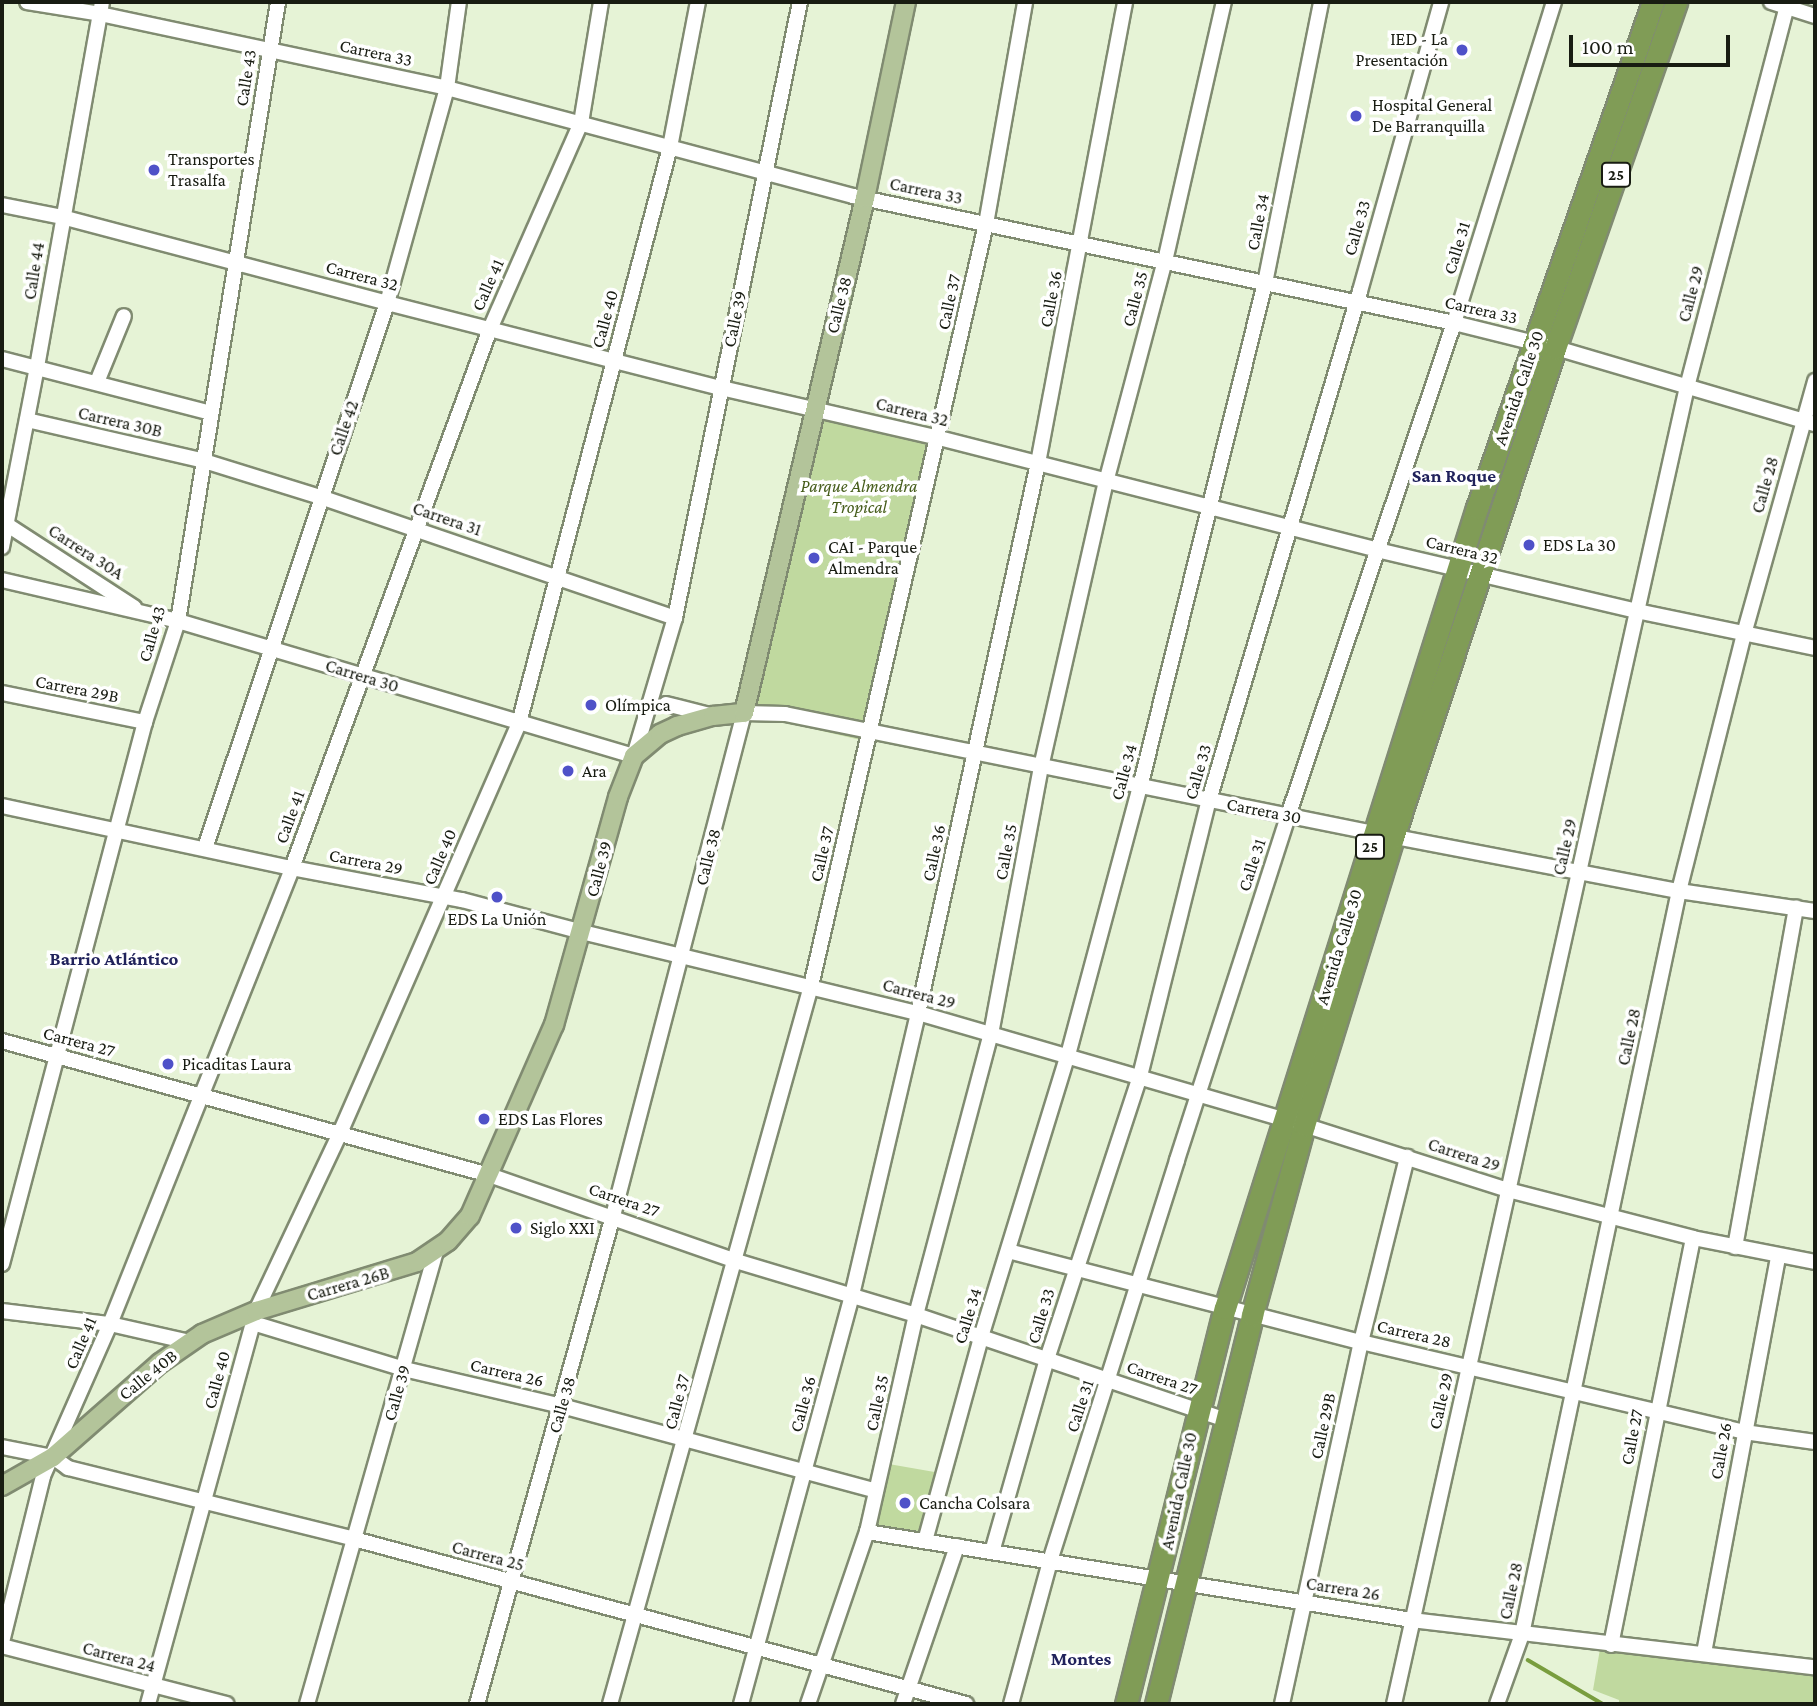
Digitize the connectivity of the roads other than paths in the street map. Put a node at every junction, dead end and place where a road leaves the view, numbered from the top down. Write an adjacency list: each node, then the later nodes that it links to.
1 (27, 2): 18 (street, Carrera 33)
2 (278, 2): 20 (street, Calle 43)
3 (459, 2): 21 (street, Calle 42)
4 (601, 2): 22 (street, Calle 41)
5 (698, 2): 23 (street, Calle 40)
6 (800, 2): 24 (street, Calle 39)
7 (906, 2): 25 (main road, Calle 38)
8 (1025, 2): 28 (street, Calle 37)
9 (1125, 2): 29 (street, Calle 36)
10 (1224, 2): 31 (street, Calle 35)
11 (1321, 2): 32 (street, Calle 34)
12 (1441, 2): 33 (street, Calle 33)
13 (1554, 2): 36 (street, Calle 31)
14 (1653, 2): 38 (highway, Avenida Calle 30 / 25)
15 (1676, 2): 38 (highway, Avenida Calle 30 / 25)
16 (1771, 2): 17 (street)
17 (1787, 4): 19 (street); 44 (street, Calle 29)
18 (101, 8): 20 (street, Carrera 33); 27 (street, Calle 44)
19 (1815, 16)
20 (269, 51): 21 (street, Carrera 33); 30 (street, Calle 43)
21 (447, 88): 22 (street, Carrera 33); 34 (street, Calle 42)
22 (581, 123): 23 (street, Carrera 33); 37 (street, Calle 41)
23 (670, 147): 24 (street, Carrera 33); 40 (street, Calle 40)
24 (766, 173): 25 (street, Carrera 33); 45 (street, Calle 39)
25 (865, 198): 28 (street, Carrera 33); 46 (main road, Calle 38)
26 (2, 205): 27 (street, Carrera 32)
27 (62, 217): 30 (street, Carrera 32); 41 (street, Calle 44)
28 (986, 224): 29 (street, Carrera 33); 50 (street, Calle 37)
29 (1081, 244): 31 (street, Carrera 33); 52 (street, Calle 36)
30 (237, 261): 34 (street, Carrera 32); 47 (street, Calle 43)
31 (1165, 261): 32 (street, Carrera 33); 53 (street, Calle 35)
32 (1265, 283): 33 (street, Carrera 33); 55 (street, Calle 34)
33 (1356, 302): 36 (street, Carrera 33); 58 (street, Calle 33)
34 (387, 303): 37 (street, Carrera 32); 54 (street, Calle 42)
35 (124, 316): 43 (street)
36 (1454, 323): 38 (street, Carrera 33); 60 (street, Calle 31)
37 (490, 329): 40 (street, Carrera 32); 57 (street, Calle 41)
38 (1545, 345): 44 (street, Carrera 33); 61 (highway, Avenida Calle 30 / 25); 62 (highway, Avenida Calle 30 / 25)
39 (2, 359): 41 (street)
40 (614, 359): 45 (street, Carrera 32); 63 (street, Calle 40)
41 (37, 367): 43 (street); 48 (street, Calle 44)
42 (1815, 381): 49 (street, Calle 28)
43 (97, 382): 47 (street)
44 (1687, 387): 49 (street, Carrera 33); 65 (street, Calle 29)
45 (721, 388): 46 (street, Carrera 32); 67 (street, Calle 39)
46 (814, 408): 50 (street, Carrera 32); 75 (main road, Calle 38)
47 (211, 413): 51 (street, Calle 43)
48 (27, 420): 51 (street, Carrera 30B); 56 (street, Calle 44)
49 (1809, 423): 69 (street, Calle 28)
50 (939, 438): 52 (street, Carrera 32); 79 (street, Calle 37)
51 (204, 461): 54 (street, Carrera 31); 68 (street, Calle 43)
52 (1038, 463): 53 (street, Carrera 32); 80 (street, Calle 36)
53 (1106, 482): 55 (street, Carrera 32); 82 (street, Calle 35)
54 (320, 497): 57 (street, Carrera 31); 70 (street, Calle 42)
55 (1211, 509): 58 (street, Carrera 32); 83 (street, Calle 34)
56 (6, 524): 59 (street, Calle 44); 66 (street, Carrera 30A)
57 (417, 528): 63 (street, Carrera 31); 72 (street, Calle 41)
58 (1290, 529): 60 (street, Carrera 32); 84 (street, Calle 33)
59 (2, 547)
60 (1377, 550): 61 (street, Carrera 32); 86 (street, Calle 31)
61 (1459, 567): 62 (street, Carrera 32); 88 (highway, Avenida Calle 30 / 25)
62 (1481, 573): 65 (street, Carrera 32); 88 (highway, Avenida Calle 30 / 25)
63 (559, 579): 67 (street, Carrera 31); 78 (street, Calle 40)
64 (2, 580): 66 (street, Carrera 30)
65 (1637, 611): 69 (street, Carrera 32); 91 (street, Calle 29)
66 (145, 613): 68 (street, Carrera 30)
67 (675, 618): 81 (street, Calle 39)
68 (178, 621): 70 (street, Carrera 30); 77 (street, Calle 43)
69 (1744, 634): 71 (street, Carrera 32); 92 (street, Calle 28)
70 (272, 648): 72 (street, Carrera 30); 89 (street, Calle 42)
71 (1815, 648)
72 (363, 676): 78 (street, Carrera 30); 90 (street, Calle 41)
73 (2, 693): 77 (street, Carrera 29B)
74 (666, 704): 76 (street, Carrera 30)
75 (744, 713): 76 (main road, Carrera 30); 79 (street, Carrera 30); 97 (street, Calle 38)
76 (713, 716): 81 (main road, Carrera 30)
77 (145, 722): 87 (street, Calle 43)
78 (519, 723): 81 (street, Carrera 30); 93 (street, Calle 40)
79 (870, 734): 80 (street, Carrera 30); 98 (street, Calle 37)
80 (975, 754): 82 (street, Carrera 30); 99 (street, Calle 36)
81 (634, 756): 96 (main road, Calle 39)
82 (1041, 767): 83 (street, Carrera 30); 100 (street, Calle 35)
83 (1140, 787): 84 (street, Carrera 30); 102 (street, Calle 34)
84 (1209, 800): 86 (street, Carrera 30); 104 (street, Calle 33)
85 (2, 806): 87 (street, Carrera 29)
86 (1288, 816): 88 (street, Carrera 30); 106 (street, Calle 31)
87 (119, 830): 89 (street, Carrera 29); 103 (street, Calle 43)
88 (1384, 835): 91 (street, Carrera 30); 107 (highway, Avenida Calle 30 / 25)
89 (205, 848): 90 (street, Carrera 29)
90 (292, 868): 93 (street, Carrera 29); 105 (street, Calle 41)
91 (1579, 871): 92 (street, Carrera 30); 111 (street, Calle 29)
92 (1679, 891): 94 (street, Carrera 30); 113 (street, Calle 28)
93 (444, 897): 96 (street, Carrera 29); 108 (street, Calle 40)
94 (1796, 907): 95 (street, Carrera 30); 115 (street)
95 (1815, 911)
96 (582, 932): 97 (street, Carrera 29); 110 (main road, Calle 39)
97 (682, 957): 98 (street, Carrera 29); 112 (street, Calle 38)
98 (811, 986): 99 (street, Carrera 29); 119 (street, Calle 37)
99 (918, 1013): 100 (street, Carrera 29); 124 (street, Calle 36)
100 (991, 1034): 102 (street, Carrera 29); 127 (street, Calle 35)
101 (2, 1041): 103 (street, Carrera 27)
102 (1068, 1055): 104 (street, Carrera 29); 117 (street, Calle 34)
103 (57, 1056): 105 (street, Carrera 27); 121 (street, Calle 43)
104 (1140, 1076): 106 (street, Carrera 29); 122 (street, Calle 33)
105 (200, 1094): 108 (street, Carrera 27); 130 (street, Calle 41)
106 (1199, 1094): 107 (street, Carrera 29); 123 (street, Calle 31)
107 (1294, 1122): 109 (street, Carrera 29); 125 (highway, Avenida Calle 30 / 25); 128 (highway, Avenida Calle 30 / 25)
108 (340, 1133): 110 (street, Carrera 27); 129 (street, Calle 40)
109 (1406, 1157): 111 (street, Carrera 29); 133 (street, Calle 29B)
110 (489, 1175): 112 (street, Carrera 27); 116 (main road, Calle 39)
111 (1508, 1189): 113 (street, Carrera 29); 135 (street, Calle 29)
112 (613, 1216): 119 (street, Carrera 27); 139 (street, Calle 38)
113 (1610, 1218): 114 (street, Carrera 29); 138 (street, Calle 28)
114 (1693, 1238): 115 (street, Carrera 29); 141 (street, Calle 27)
115 (1735, 1247): 118 (street, Carrera 29)
116 (437, 1249): 129 (main road, Carrera 26B); 136 (street, Calle 39)
117 (1008, 1251): 122 (street, Carrera 28); 131 (street, Calle 34)
118 (1778, 1256): 120 (street, Carrera 29); 143 (street, Calle 26)
119 (736, 1261): 124 (street, Carrera 27); 144 (street, Calle 37)
120 (1815, 1262)
121 (2, 1264)
122 (1076, 1269): 123 (street, Carrera 28); 134 (street, Calle 33)
123 (1138, 1285): 125 (street, Carrera 28); 137 (street, Calle 31)
124 (852, 1295): 127 (street, Carrera 27); 148 (street, Calle 36)
125 (1224, 1308): 128 (street, Carrera 28); 140 (highway, Avenida Calle 30 / 25)
126 (2, 1311): 130 (street)
127 (916, 1315): 131 (street, Carrera 27); 150 (street, Calle 35)
128 (1252, 1315): 133 (street, Carrera 28); 142 (highway, Avenida Calle 30 / 25)
129 (254, 1317): 132 (main road, Calle 40B); 136 (street, Carrera 26); 151 (street, Calle 40)
130 (110, 1324): 132 (street); 147 (street, Calle 41)
131 (981, 1337): 134 (street, Carrera 27); 154 (street, Calle 34)
132 (189, 1342): 147 (main road, Calle 40B)
133 (1361, 1342): 135 (street, Carrera 28); 161 (street, Calle 29B)
134 (1047, 1360): 137 (street, Carrera 27); 156 (street, Calle 33)
135 (1469, 1367): 138 (street, Carrera 28); 163 (street, Calle 29)
136 (404, 1369): 139 (street, Carrera 26); 153 (street, Calle 39)
137 (1108, 1380): 140 (street, Carrera 27); 157 (street, Calle 31)
138 (1571, 1391): 141 (street, Carrera 28); 164 (street, Calle 28)
139 (562, 1406): 144 (street, Carrera 26); 159 (street, Calle 38)
140 (1197, 1410): 142 (street, Carrera 27); 158 (highway, Avenida Calle 30 / 25)
141 (1657, 1411): 143 (street, Carrera 28); 166 (street, Calle 27)
142 (1226, 1420): 160 (highway, Avenida Calle 30 / 25)
143 (1744, 1432): 145 (street, Carrera 28); 168 (street, Calle 26)
144 (687, 1439): 148 (street, Carrera 26); 162 (street, Calle 37)
145 (1815, 1442)
146 (2, 1447): 147 (street, Carrera 25)
147 (53, 1457): 149 (main road); 151 (street, Carrera 25); 165 (street, Calle 41)
148 (805, 1471): 150 (street, Carrera 26); 167 (street, Calle 36)
149 (2, 1486)
150 (876, 1490): 152 (street, Calle 35)
151 (204, 1504): 153 (street, Carrera 25); 171 (street, Calle 40)
152 (867, 1532): 154 (street, Carrera 26); 169 (street, Calle 35)
153 (354, 1539): 159 (street, Carrera 25); 175 (street, Calle 39)
154 (925, 1541): 155 (street, Carrera 26)
155 (957, 1546): 156 (street, Carrera 26); 172 (street)
156 (992, 1552): 157 (street, Carrera 26)
157 (1050, 1561): 158 (street, Carrera 26); 182 (street, Calle 31)
158 (1160, 1579): 160 (street, Carrera 26); 183 (highway, Avenida Calle 30 / 25)
159 (512, 1582): 162 (street, Carrera 25); 176 (street, Calle 38)
160 (1186, 1583): 161 (street, Carrera 26); 184 (highway, Avenida Calle 30 / 25)
161 (1304, 1602): 163 (street, Carrera 26); 185 (street, Calle 29B)
162 (636, 1616): 167 (street, Carrera 25); 177 (street, Calle 37)
163 (1412, 1620): 164 (street, Carrera 26); 186 (street, Calle 29)
164 (1522, 1634): 166 (street, Carrera 26); 187 (street, Calle 28)
165 (2, 1644): 171 (street, Carrera 24)
166 (1611, 1645): 168 (street, Carrera 26)
167 (758, 1649): 169 (street, Carrera 25); 178 (street, Calle 36)
168 (1704, 1653): 170 (street, Carrera 26)
169 (822, 1666): 172 (street, Carrera 25); 179 (street, Calle 35)
170 (1815, 1667)
171 (154, 1687): 173 (street, Calle 40); 174 (street, Carrera 24)
172 (908, 1689): 180 (street); 181 (street, Carrera 25)
173 (148, 1704)
174 (227, 1704)
175 (307, 1704)
176 (477, 1704)
177 (610, 1704)
178 (741, 1704)
179 (808, 1704)
180 (903, 1704)
181 (966, 1704)
182 (1011, 1704)
183 (1126, 1704)
184 (1156, 1704)
185 (1282, 1704)
186 (1394, 1704)
187 (1497, 1704)

